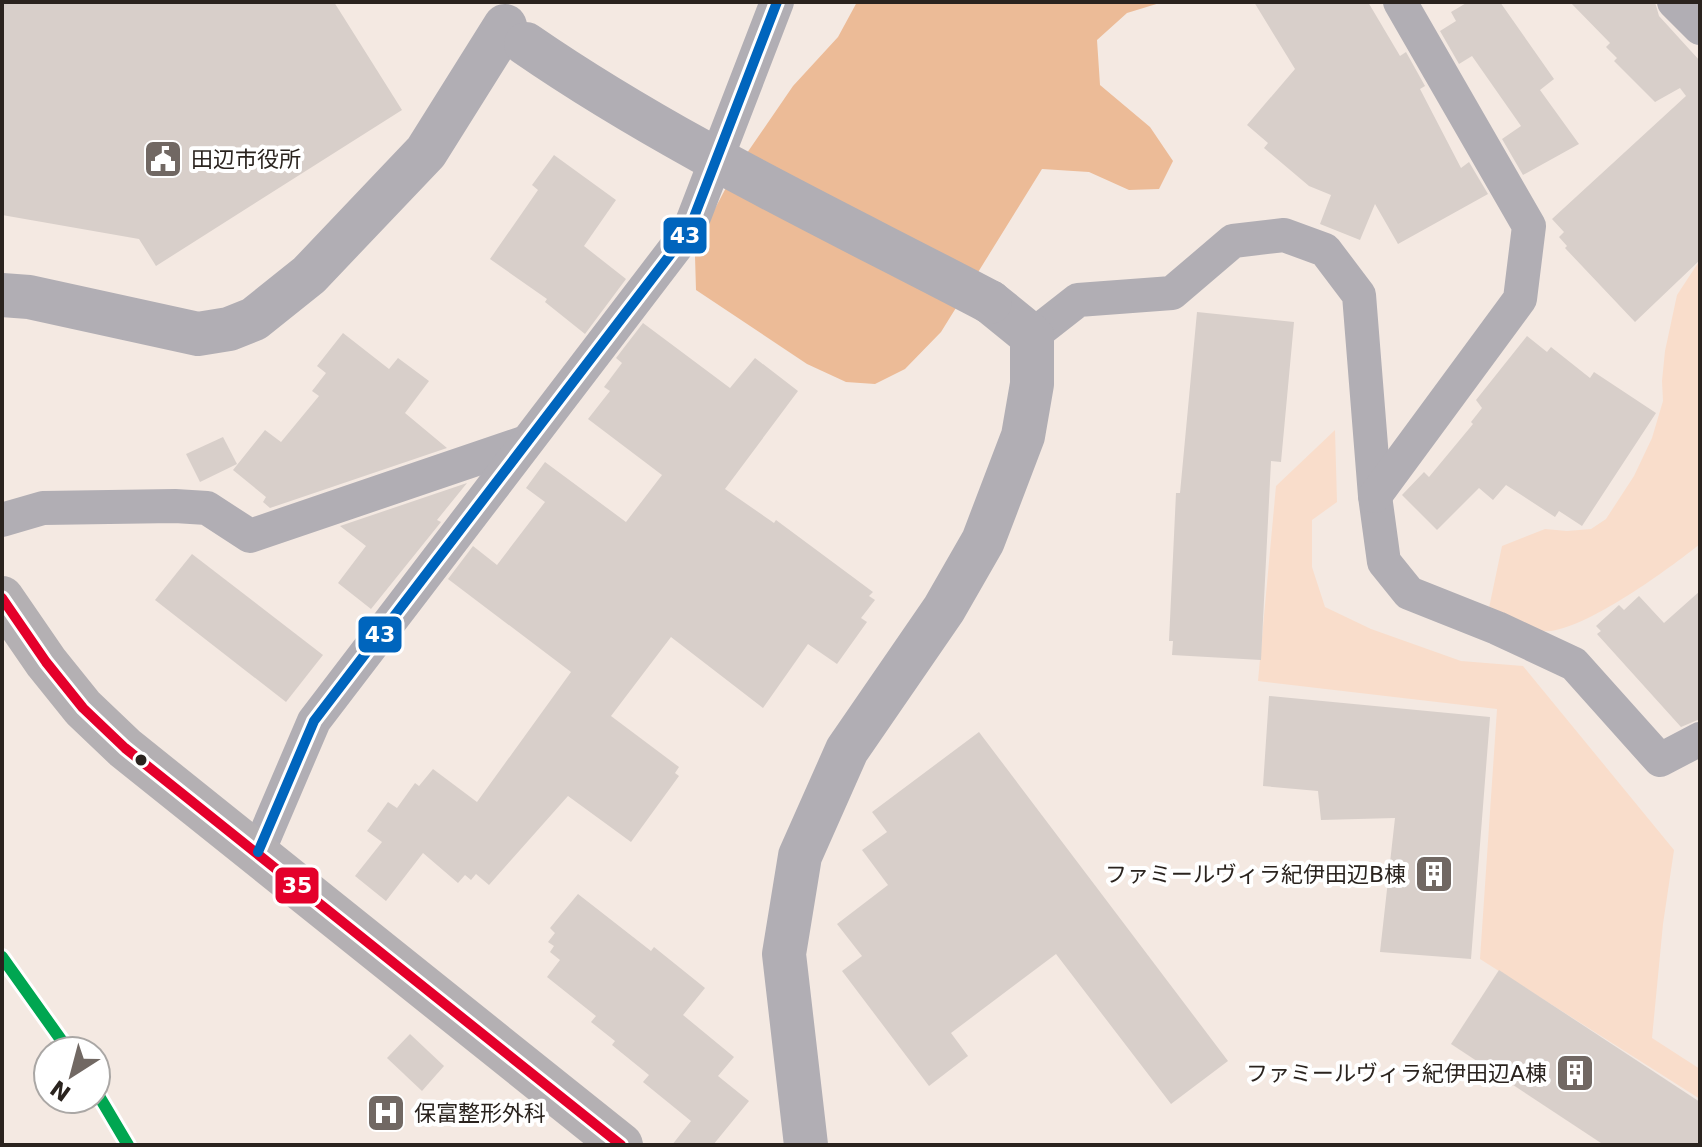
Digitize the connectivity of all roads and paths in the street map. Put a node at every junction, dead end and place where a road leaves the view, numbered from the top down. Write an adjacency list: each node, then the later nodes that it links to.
1 (777, 2): 8 (street)
2 (1400, 2): 9 (street)
3 (1674, 2): 5 (street)
4 (504, 24): 6 (street); 7 (street, bridge)
5 (1700, 28)
6 (2, 295)
7 (1032, 336): 9 (street); 15 (street)
8 (526, 442): 10 (street); 13 (street)
9 (1375, 496): 12 (street)
10 (2, 520)
11 (2, 598): 13 (main road)
12 (1700, 739)
13 (258, 852): 14 (main road)
14 (621, 1145)
15 (806, 1145)

